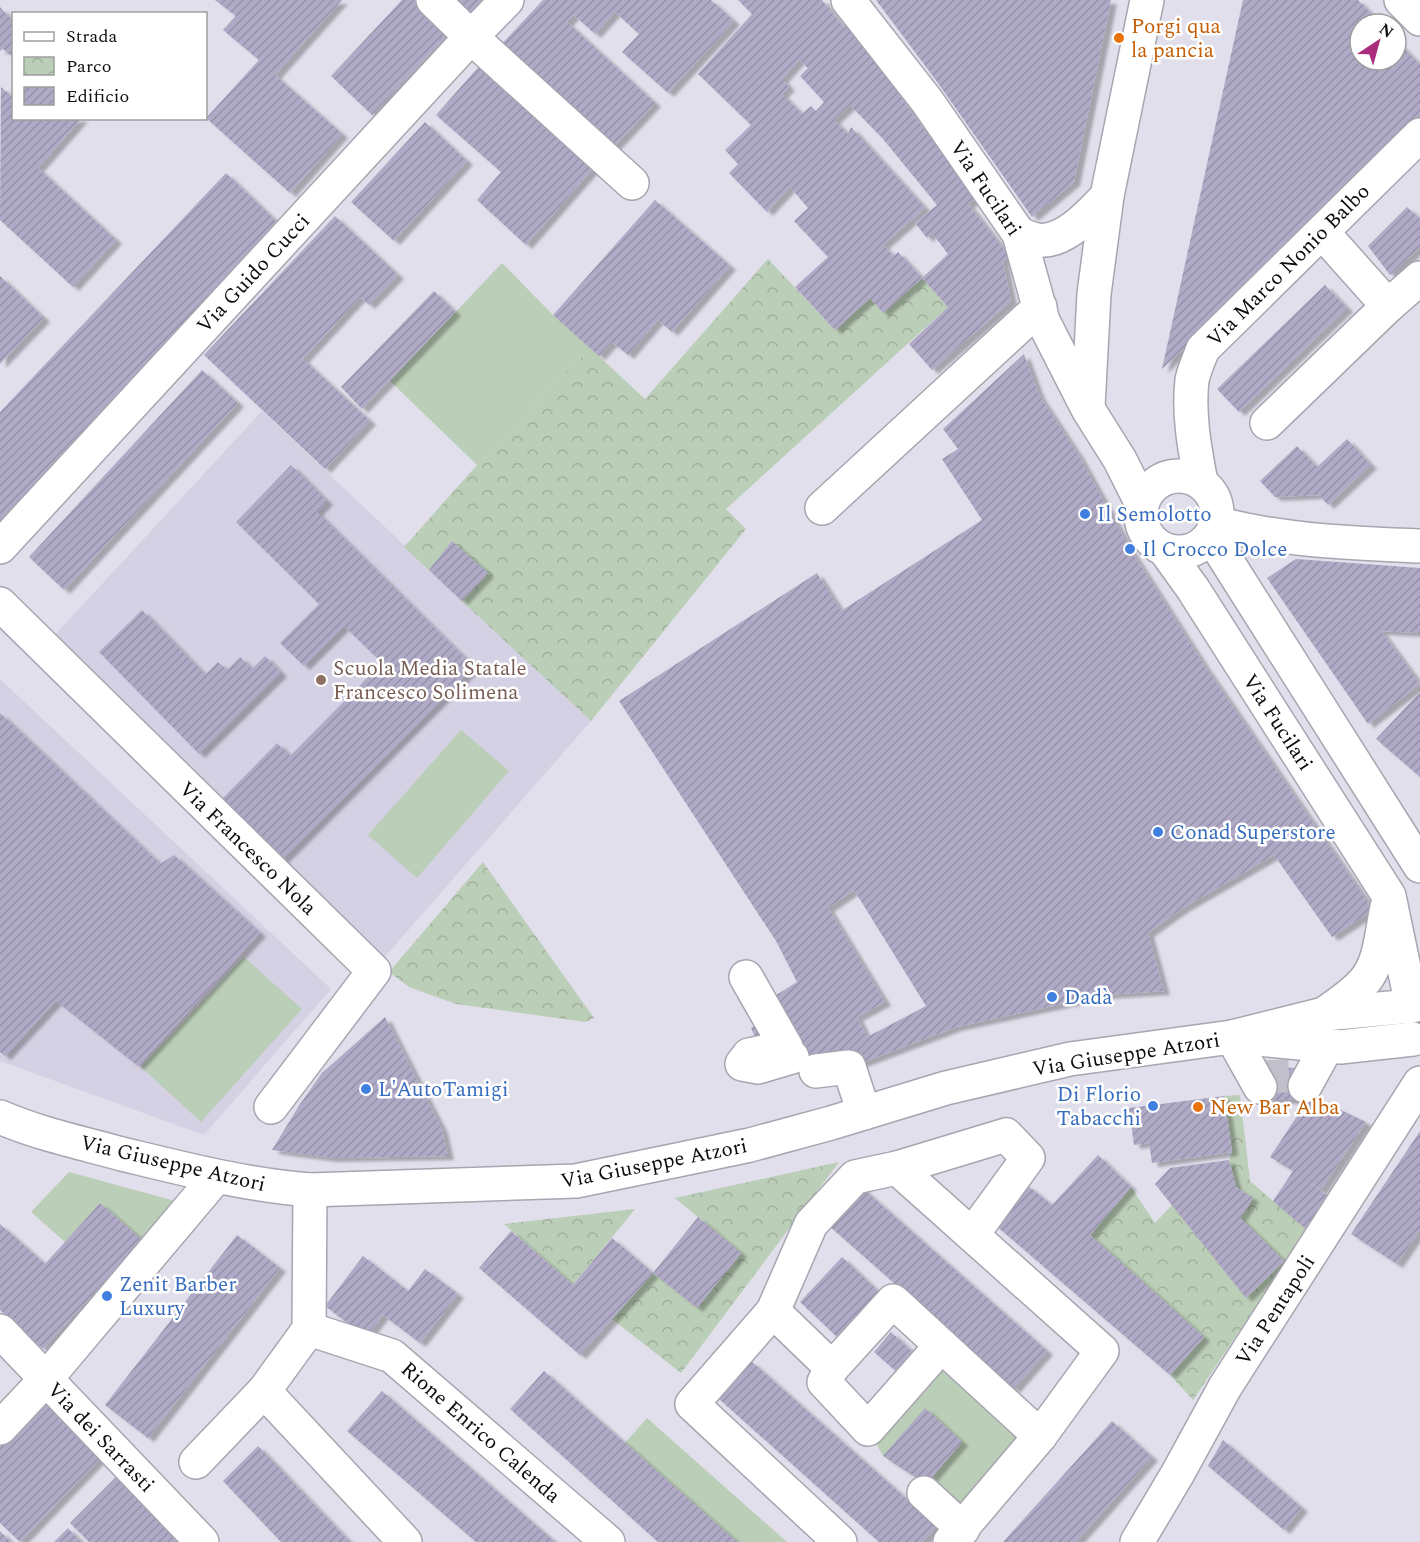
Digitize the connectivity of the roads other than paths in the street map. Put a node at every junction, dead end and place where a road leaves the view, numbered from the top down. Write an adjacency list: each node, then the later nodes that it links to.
1 (433, 0): 7 (street)
2 (507, 0): 7 (street, Via Guido Cucci)
3 (848, 0): 12 (street, Via Fucilari)
4 (1147, 0): 10 (street)
5 (1401, 0): 6 (street)
6 (1420, 19)
7 (471, 37): 9 (street); 23 (street, Via Guido Cucci)
8 (1420, 135): 11 (street, Via Marco Nonio Balbo)
9 (632, 183)
10 (1107, 196): 12 (street); 16 (street)
11 (1322, 232): 14 (street); 18 (street, Via Marco Nonio Balbo)
12 (1019, 234): 15 (street, Via Fucilari)
13 (1420, 278): 14 (street)
14 (1388, 306): 17 (street)
15 (1040, 307): 16 (street, Via Fucilari); 20 (street)
16 (1088, 409): 19 (street, Via Fucilari)
17 (1267, 423)
18 (1201, 483): 19 (street, Via Fucilari); 21 (street, Via Fucilari)
19 (1152, 492): 24 (street, Via Fucilari)
20 (822, 508)
21 (1214, 530): 22 (street); 24 (street); 26 (street, Via Fucilari)
22 (1420, 546)
23 (0, 547)
24 (1165, 550): 27 (street, Via Fucilari)
25 (0, 604): 36 (street, Via Francesco Nola)
26 (1420, 866)
27 (1389, 896): 29 (street, Via Fucilari); 30 (street)
28 (746, 977): 37 (street)
29 (1416, 1002): 30 (street, Via Giuseppe Atzori); 32 (street, Via Giuseppe Atzori)
30 (1325, 1030): 31 (street, Via Giuseppe Atzori); 32 (street, Via Giuseppe Atzori); 34 (street)
31 (1232, 1037): 35 (street); 37 (street, Via Giuseppe Atzori)
32 (1416, 1042)
33 (1420, 1083): 59 (street, Via Pentapoli)
34 (1305, 1086)
35 (1260, 1087)
36 (271, 1107)
37 (864, 1113): 41 (street, Via Giuseppe Atzori)
38 (0, 1117): 40 (street, Via Giuseppe Atzori)
39 (897, 1168): 42 (street); 42 (street); 43 (street)
40 (216, 1177): 41 (street, Via Giuseppe Atzori); 48 (street)
41 (310, 1190): 44 (street)
42 (972, 1235): 51 (street)
43 (773, 1311): 47 (street); 58 (street)
44 (309, 1329): 49 (street); 57 (street, Rione Enrico Calenda)
45 (0, 1331): 48 (street, Via dei Sarrasti)
46 (941, 1346): 47 (street); 47 (street); 51 (street)
47 (832, 1368)
48 (45, 1380): 50 (street); 55 (street, Via dei Sarrasti)
49 (264, 1391): 52 (street); 56 (street)
50 (0, 1428)
51 (1040, 1436): 54 (street)
52 (196, 1462)
53 (924, 1493): 54 (street)
54 (956, 1535)
55 (202, 1542)
56 (405, 1542)
57 (608, 1542)
58 (840, 1542)
59 (1137, 1542)

